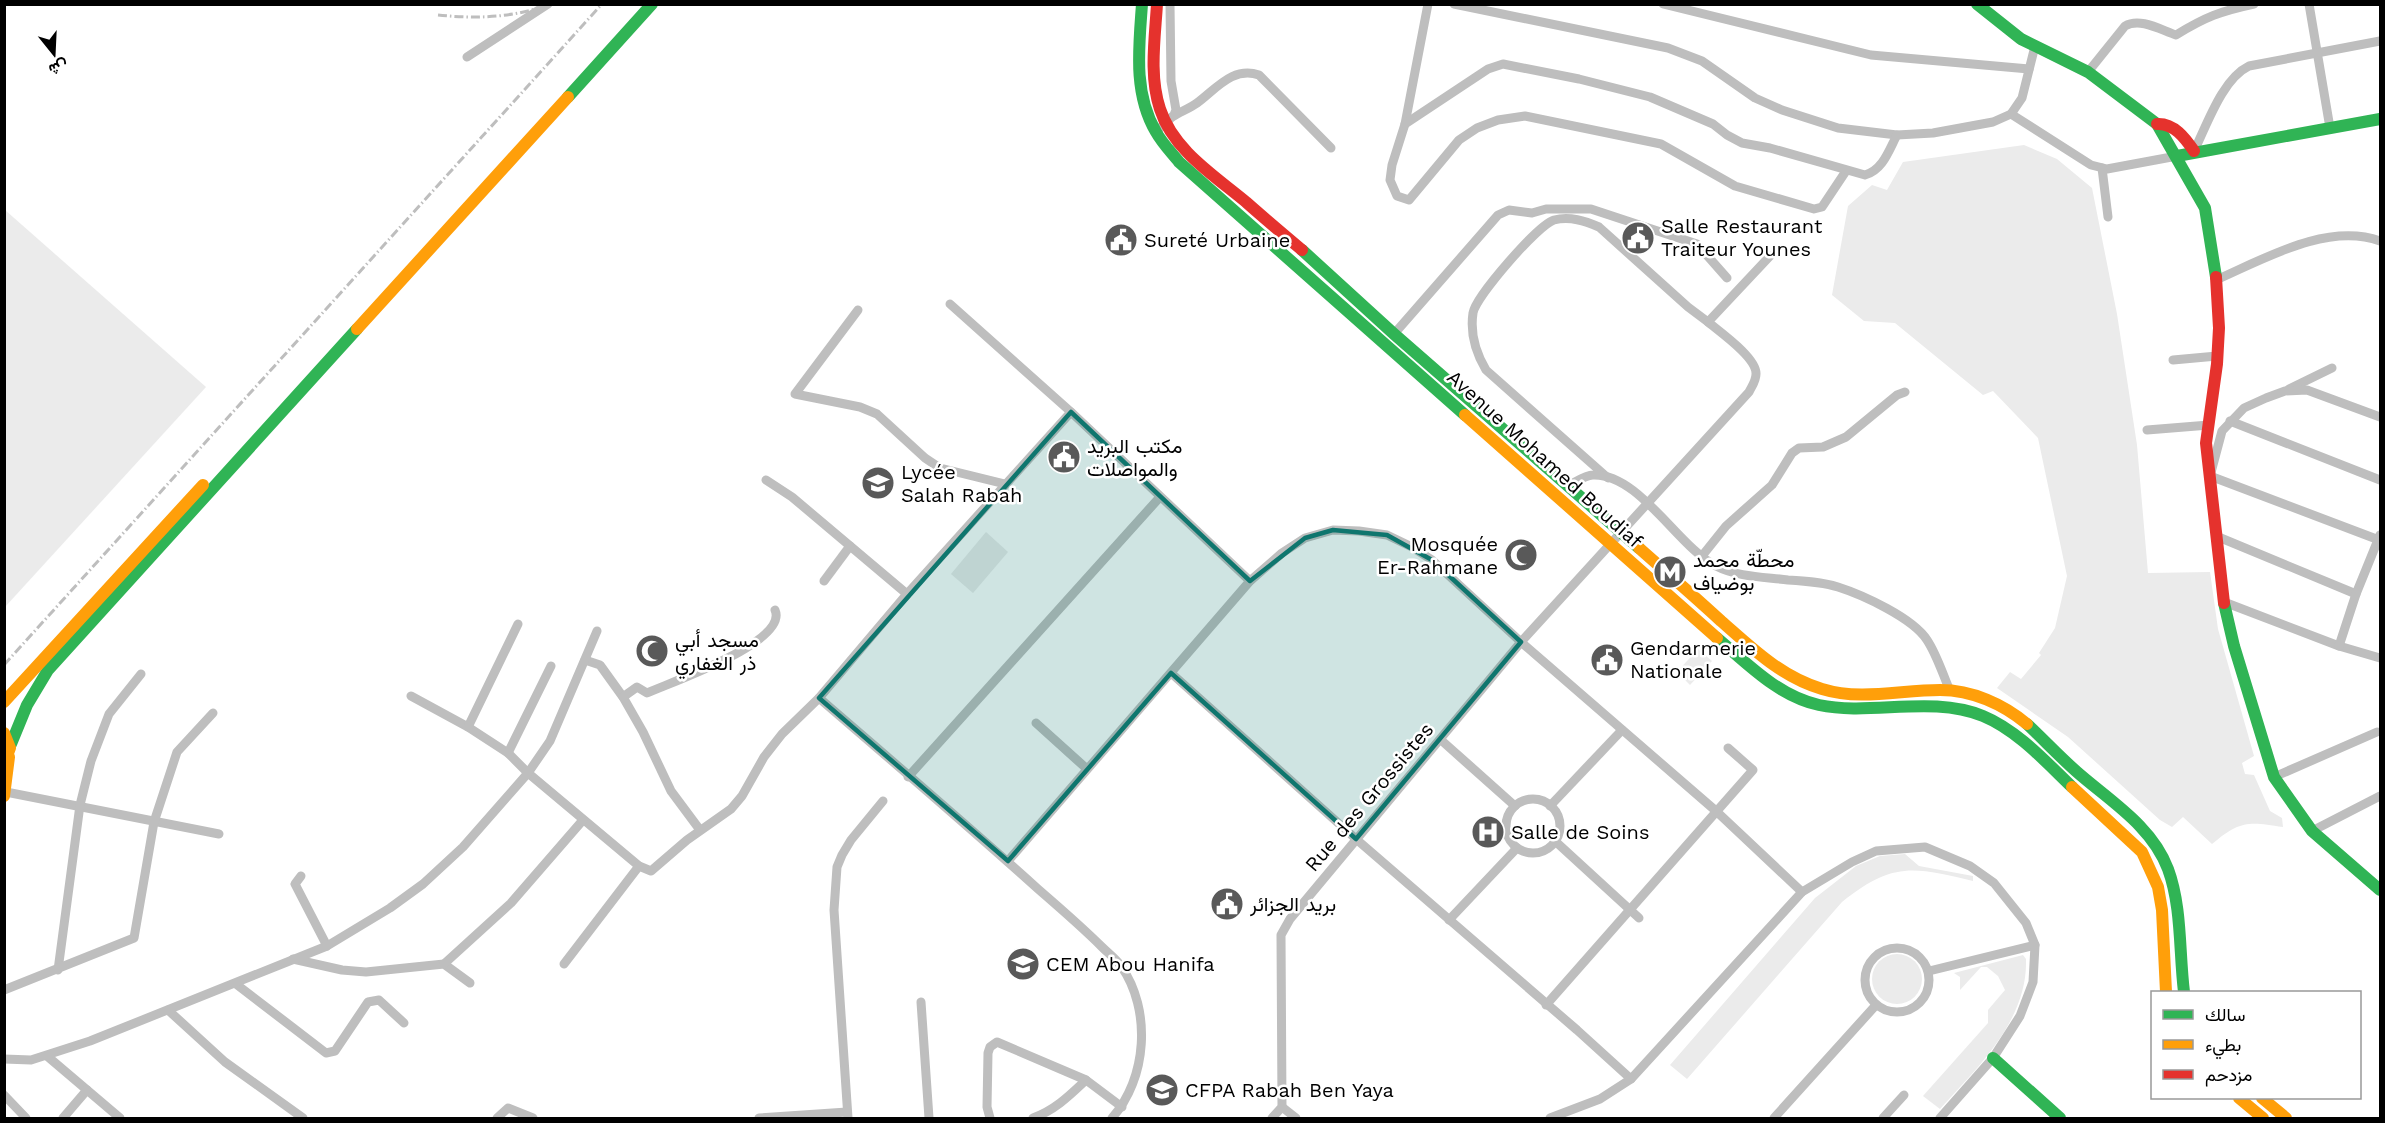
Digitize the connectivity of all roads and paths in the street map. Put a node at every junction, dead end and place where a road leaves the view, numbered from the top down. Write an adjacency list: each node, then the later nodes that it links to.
1 (548, 4): 16 (street)
2 (641, 4): 60 (main road)
3 (652, 4): 60 (main road)
4 (1142, 4): 25 (main road, Avenue Mohamed Boudiaf)
5 (1157, 4): 21 (main road, Avenue Mohamed Boudiaf)
6 (1170, 4): 21 (street)
7 (1428, 4): 22 (street)
8 (1454, 4): 26 (street)
9 (1663, 4): 17 (street)
10 (1977, 4): 14 (main road)
11 (2254, 4): 18 (street)
12 (2309, 4): 15 (street)
13 (2380, 41): 15 (street)
14 (2035, 46): 17 (street); 18 (main road)
15 (2317, 54): 24 (street); 28 (street)
16 (467, 57)
17 (2029, 69): 19 (street)
18 (2088, 72): 23 (main road)
19 (2011, 114): 26 (street); 30 (street)
20 (2380, 119): 24 (main road)
21 (1169, 120): 25 (street); 27 (street); 40 (main road, Avenue Mohamed Boudiaf)
22 (1406, 124): 31 (street); 31 (street)
23 (2157, 124): 28 (main road); 29 (main road)
24 (2331, 128): 28 (main road)
25 (1156, 132): 63 (main road, Avenue Mohamed Boudiaf)
26 (1897, 135): 31 (street)
27 (1331, 148)
28 (2194, 151): 29 (main road)
29 (2177, 156): 30 (street); 36 (main road)
30 (2102, 168): 32 (street)
31 (1846, 171)
32 (2108, 217)
33 (2380, 241): 36 (street)
34 (1770, 256): 39 (street)
35 (1726, 278): 40 (street)
36 (2216, 280): 41 (main road)
37 (950, 304): 46 (street)
38 (858, 310): 55 (street)
39 (1708, 321): 52 (street); 58 (street, Rue des Grossistes)
40 (1394, 334): 56 (main road, Avenue Mohamed Boudiaf)
41 (2217, 356): 42 (street); 49 (main road)
42 (2173, 360)
43 (2332, 368): 44 (street)
44 (2285, 391): 47 (street); 48 (street)
45 (1905, 392): 65 (street)
46 (1071, 412): 55 (street); 57 (street)
47 (2380, 417)
48 (2230, 421): 51 (street); 54 (street)
49 (2209, 425): 50 (street); 51 (main road)
50 (2147, 430)
51 (2210, 476): 61 (main road); 62 (street)
52 (1608, 478): 56 (street, Avenue Mohamed Boudiaf); 58 (street, Avenue Mohamed Boudiaf)
53 (766, 480): 64 (street)
54 (2380, 480)
55 (1005, 484): 68 (street)
56 (1569, 486): 59 (main road, Avenue Mohamed Boudiaf)
57 (1160, 497): 67 (street); 98 (street)
58 (1646, 502): 59 (street, Rue des Grossistes); 65 (street, Avenue Mohamed Boudiaf)
59 (1620, 532): 63 (street, Rue des Grossistes); 81 (main road, Avenue Mohamed Boudiaf)
60 (164, 534): 85 (main road); 91 (main road)
61 (2216, 536): 69 (street); 70 (main road)
62 (2380, 537): 69 (street)
63 (1610, 543): 74 (street, Rue des Grossistes); 133 (main road, Avenue Mohamed Boudiaf)
64 (850, 546): 66 (street); 68 (street)
65 (1702, 556): 81 (street, Avenue Mohamed Boudiaf)
66 (824, 581)
67 (1250, 581): 74 (street); 79 (street)
68 (906, 594): 84 (street)
69 (2356, 594): 75 (street)
70 (2224, 602): 75 (street); 99 (main road)
71 (775, 610): 83 (street)
72 (518, 624): 88 (street)
73 (597, 631): 77 (street)
74 (1521, 642): 89 (street); 92 (street, Rue des Grossistes)
75 (2339, 646): 76 (street)
76 (2380, 658)
77 (585, 660): 83 (street); 97 (street)
78 (551, 666): 94 (street)
79 (1171, 673): 96 (street); 112 (street)
80 (141, 674): 103 (street)
81 (1950, 691): 134 (main road, Avenue Mohamed Boudiaf)
82 (411, 696): 88 (street)
83 (623, 697): 109 (street)
84 (819, 698): 98 (street); 109 (street)
85 (4, 702)
86 (213, 713): 108 (street)
87 (1036, 723): 96 (street)
88 (468, 727): 94 (street)
89 (1622, 730): 105 (street); 106 (street)
90 (2377, 732): 99 (street)
91 (8, 738): 95 (main road)
92 (1441, 740): 104 (street); 112 (street, Rue des Grossistes)
93 (1728, 747): 106 (street)
94 (508, 753): 97 (street)
95 (7, 760): 100 (main road)
96 (1087, 769): 115 (street)
97 (528, 773): 107 (street); 124 (street)
98 (908, 777): 115 (street)
99 (2274, 777): 110 (main road)
100 (5, 792): 103 (street)
101 (2380, 796): 110 (street)
102 (883, 801): 152 (street)
103 (80, 805): 108 (street); 128 (street)
104 (1515, 806): 105 (street); 114 (street)
105 (1550, 806): 113 (street)
106 (1716, 811): 119 (street); 120 (street)
107 (583, 820): 116 (street); 126 (street)
108 (154, 822): 111 (street); 128 (street)
109 (700, 830): 116 (street)
110 (2312, 831): 118 (main road)
111 (219, 834)
112 (1356, 839): 122 (street); 151 (street, Rue des Grossistes)
113 (1555, 841): 114 (street); 120 (street)
114 (1517, 848): 122 (street)
115 (1008, 861): 150 (street)
116 (639, 866): 127 (street)
117 (301, 876): 124 (street)
118 (2380, 891)
119 (1802, 892): 123 (street); 143 (street)
120 (1630, 908): 121 (street); 136 (street)
121 (1639, 918)
122 (1449, 920): 136 (street)
123 (2035, 945): 129 (street); 141 (street)
124 (327, 946): 125 (street)
125 (293, 959): 126 (street); 131 (street)
126 (444, 963): 130 (street)
127 (564, 964)
128 (58, 970): 132 (street)
129 (1929, 971): 137 (street); 137 (street)
130 (470, 983)
131 (236, 984): 138 (street); 139 (street)
132 (4, 990)
133 (2166, 991)
134 (2184, 991)
135 (921, 1002): 160 (street)
136 (1546, 1005): 143 (street)
137 (1875, 1005): 167 (street)
138 (168, 1010): 140 (street); 156 (street)
139 (404, 1023)
140 (47, 1056): 142 (street); 145 (street)
141 (1993, 1058): 169 (street); 170 (main road)
142 (4, 1059)
143 (1631, 1079): 166 (street)
144 (1086, 1080): 150 (street); 161 (street); 162 (street)
145 (87, 1090): 154 (street); 155 (street)
146 (4, 1095): 153 (street)
147 (1904, 1095): 168 (street)
148 (2240, 1099): 171 (main road)
149 (2263, 1099): 172 (main road)
150 (1122, 1107): 163 (street)
151 (1282, 1107): 164 (street); 165 (street)
152 (847, 1115): 159 (street)
153 (26, 1119)
154 (63, 1119)
155 (120, 1119)
156 (303, 1119)
157 (497, 1119): 158 (street)
158 (533, 1119)
159 (759, 1119)
160 (929, 1119)
161 (990, 1119)
162 (1033, 1119)
163 (1112, 1119)
164 (1272, 1119)
165 (1296, 1119)
166 (1550, 1119)
167 (1774, 1119)
168 (1883, 1119)
169 (1940, 1119)
170 (2060, 1119)
171 (2263, 1119)
172 (2286, 1119)

